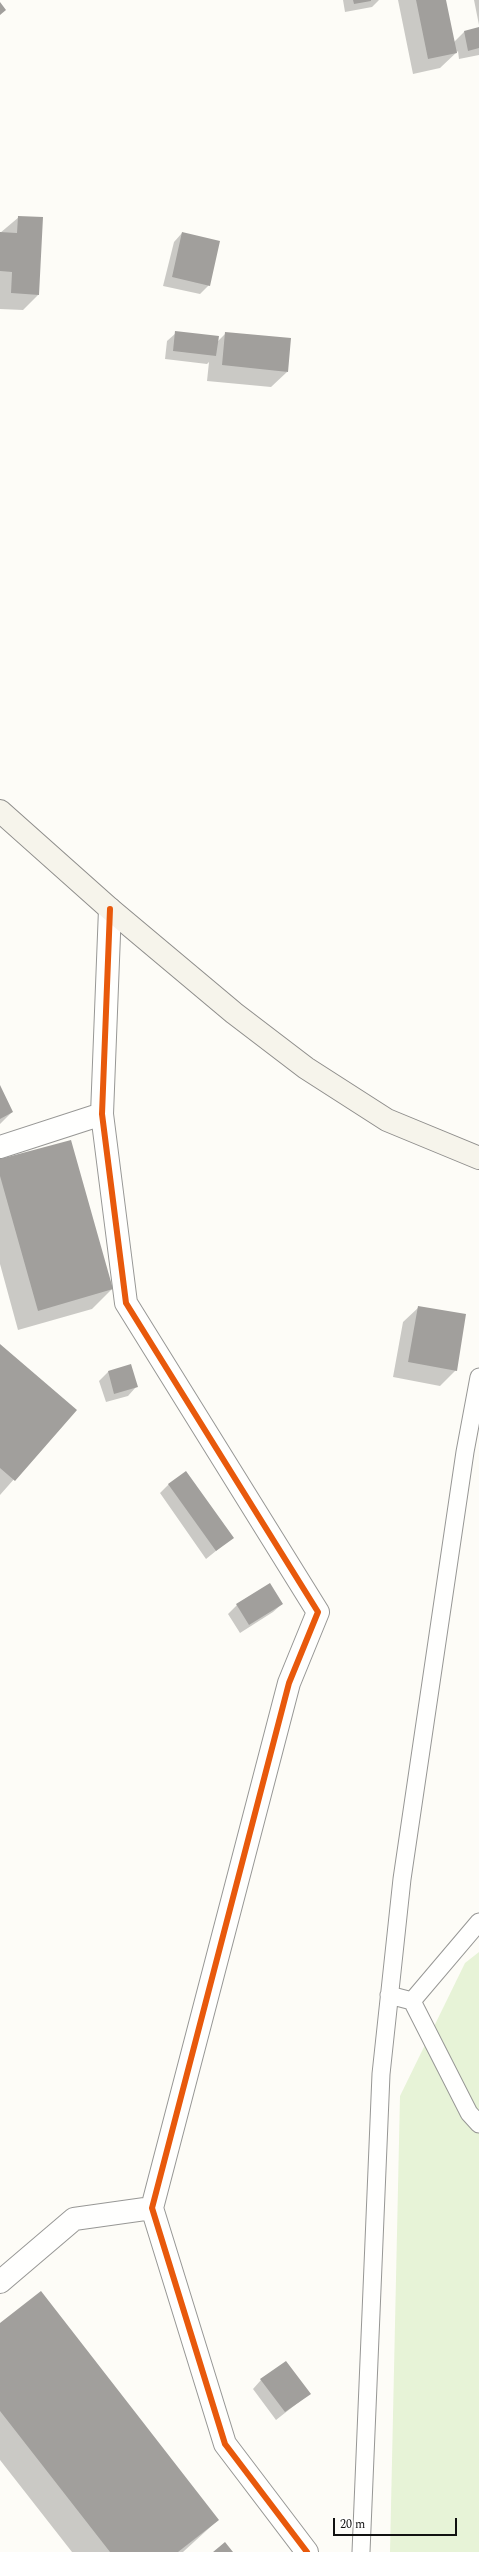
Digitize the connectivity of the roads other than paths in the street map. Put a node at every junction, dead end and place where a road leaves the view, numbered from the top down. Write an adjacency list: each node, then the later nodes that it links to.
1 (0, 811): 2 (main road)
2 (110, 909): 3 (street); 5 (main road)
3 (102, 1114): 4 (street); 12 (street)
4 (0, 1147)
5 (479, 1158)
6 (479, 1377): 7 (lane)
7 (476, 1405): 9 (lane)
8 (479, 1922): 10 (lane)
9 (389, 1995): 10 (lane); 15 (lane)
10 (412, 2001): 11 (lane)
11 (479, 2124)
12 (152, 2208): 13 (street); 14 (street)
13 (0, 2282)
14 (307, 2552)
15 (361, 2552)

